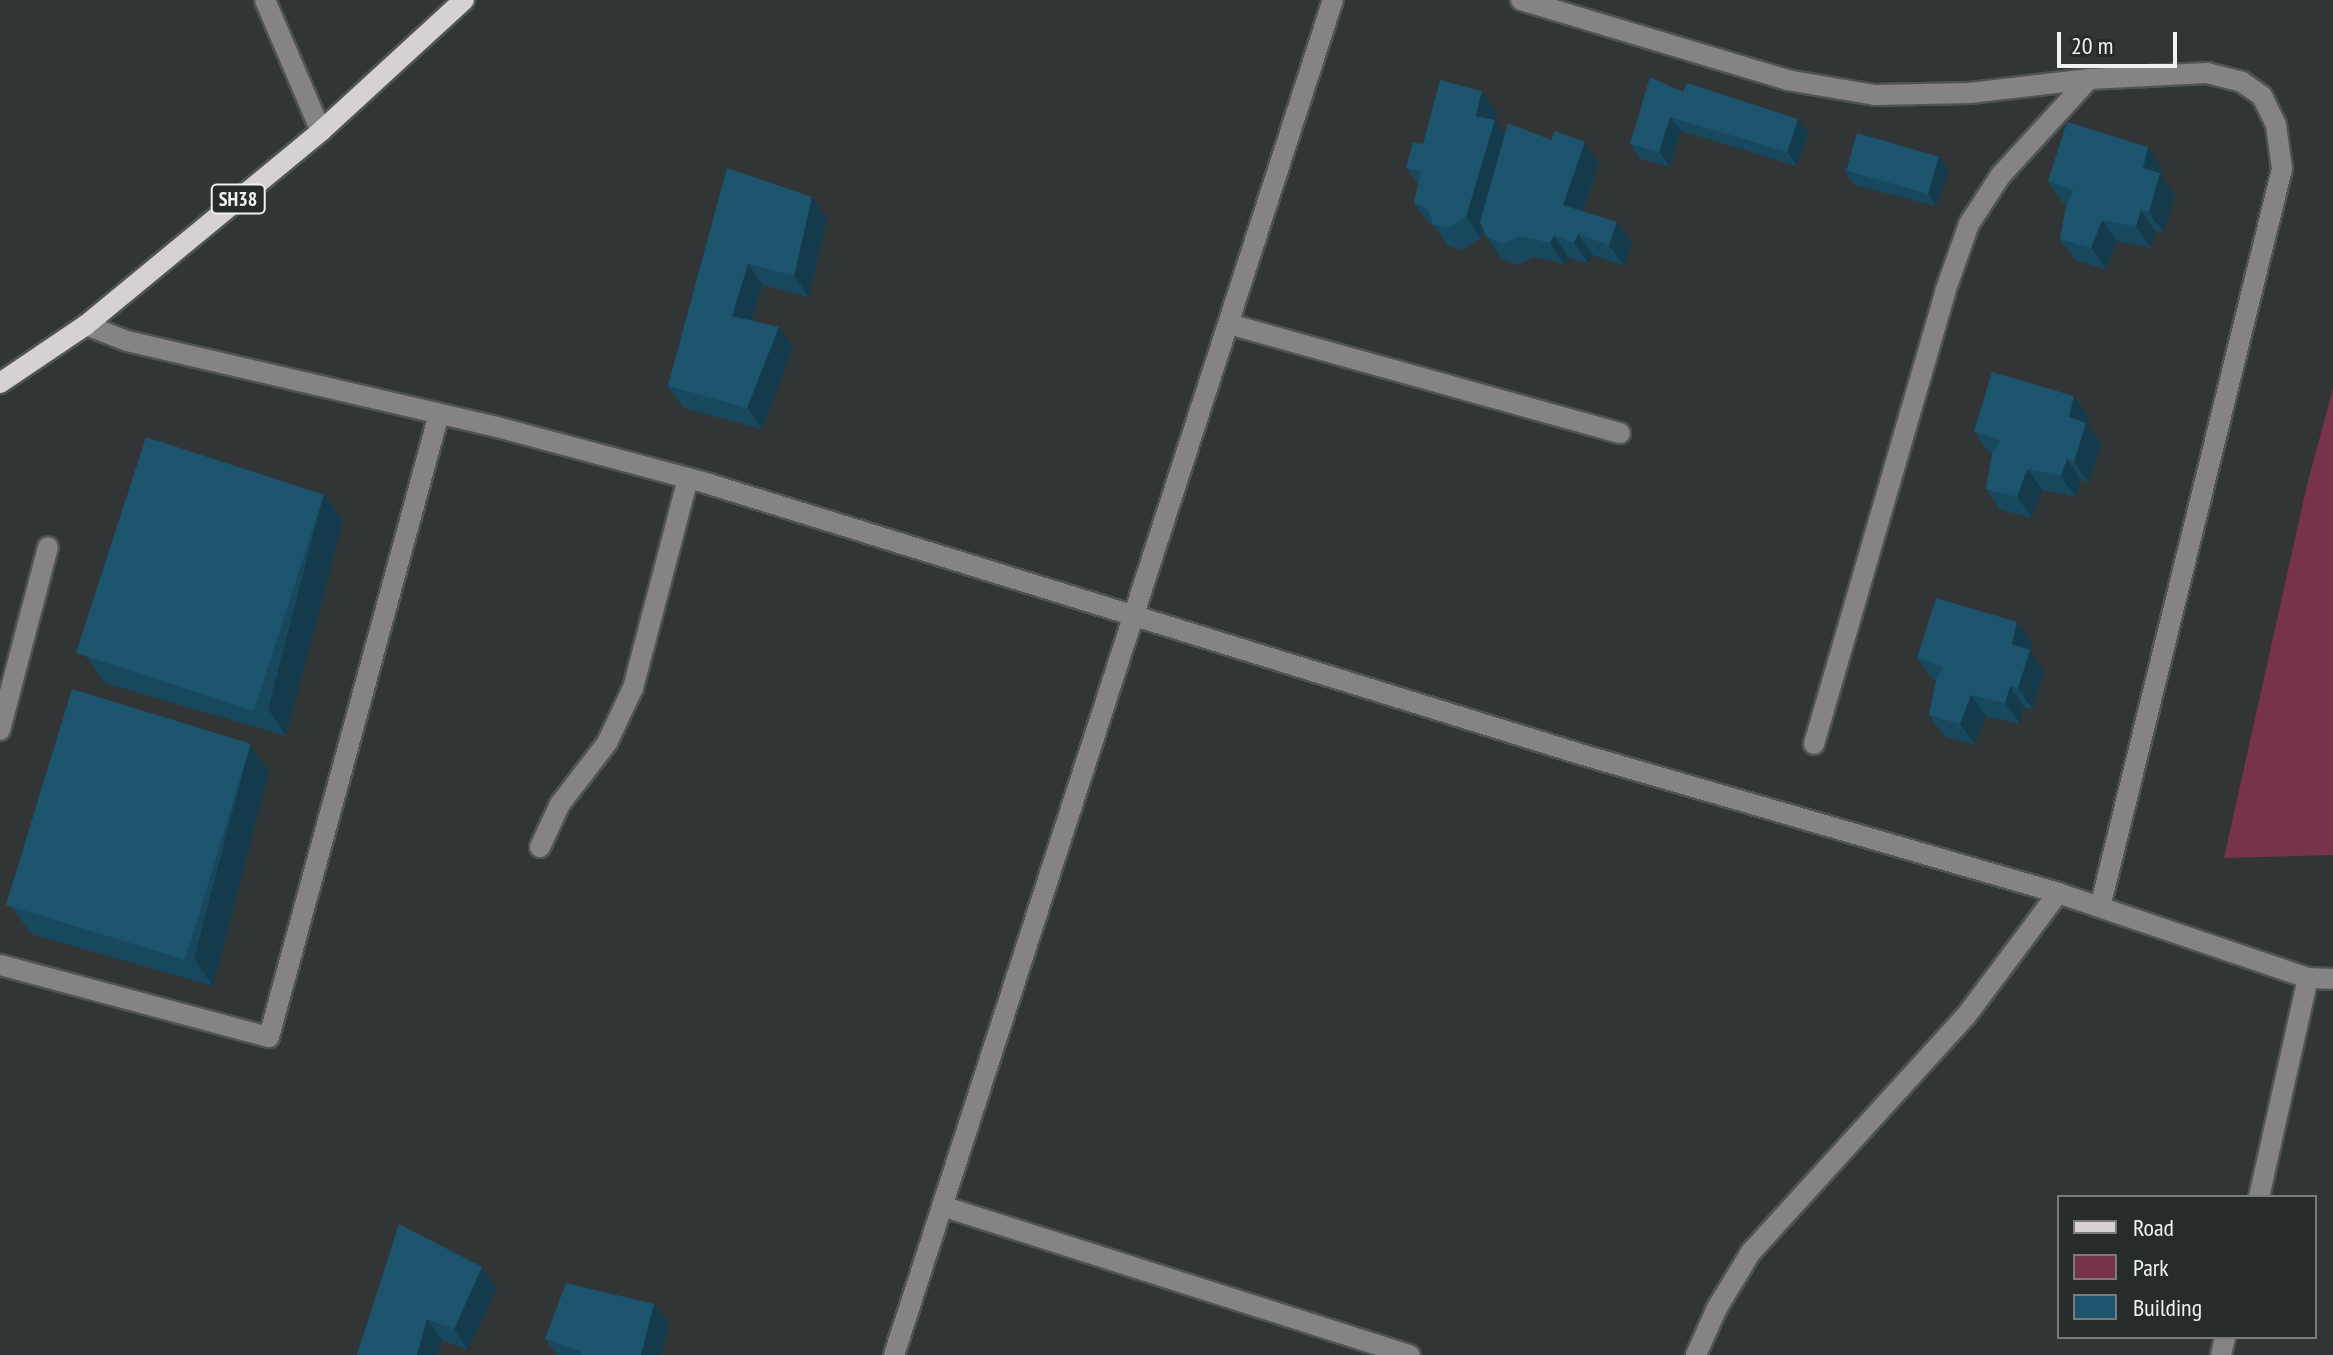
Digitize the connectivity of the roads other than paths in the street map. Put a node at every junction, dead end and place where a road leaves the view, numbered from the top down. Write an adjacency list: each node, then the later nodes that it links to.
1 (265, 0): 6 (street)
2 (464, 0): 6 (main road, SH38)
3 (1333, 0): 7 (street)
4 (1521, 0): 5 (street)
5 (2089, 79): 16 (street); 19 (street)
6 (321, 131): 8 (main road, SH38)
7 (1229, 324): 11 (street); 14 (street)
8 (86, 325): 9 (main road, SH38); 10 (street)
9 (0, 383)
10 (439, 414): 12 (street); 20 (street)
11 (1620, 433)
12 (688, 479): 14 (street); 17 (street)
13 (48, 547): 15 (street)
14 (1133, 618): 18 (street); 24 (street)
15 (0, 730)
16 (1814, 744)
17 (540, 847)
18 (2058, 893): 19 (street); 27 (street)
19 (2100, 907): 21 (street)
20 (0, 965)
21 (2308, 978): 22 (street); 23 (street)
22 (2333, 979)
23 (2259, 1195)
24 (942, 1206): 25 (street); 26 (street)
25 (894, 1355)
26 (1410, 1355)
27 (1696, 1355)

